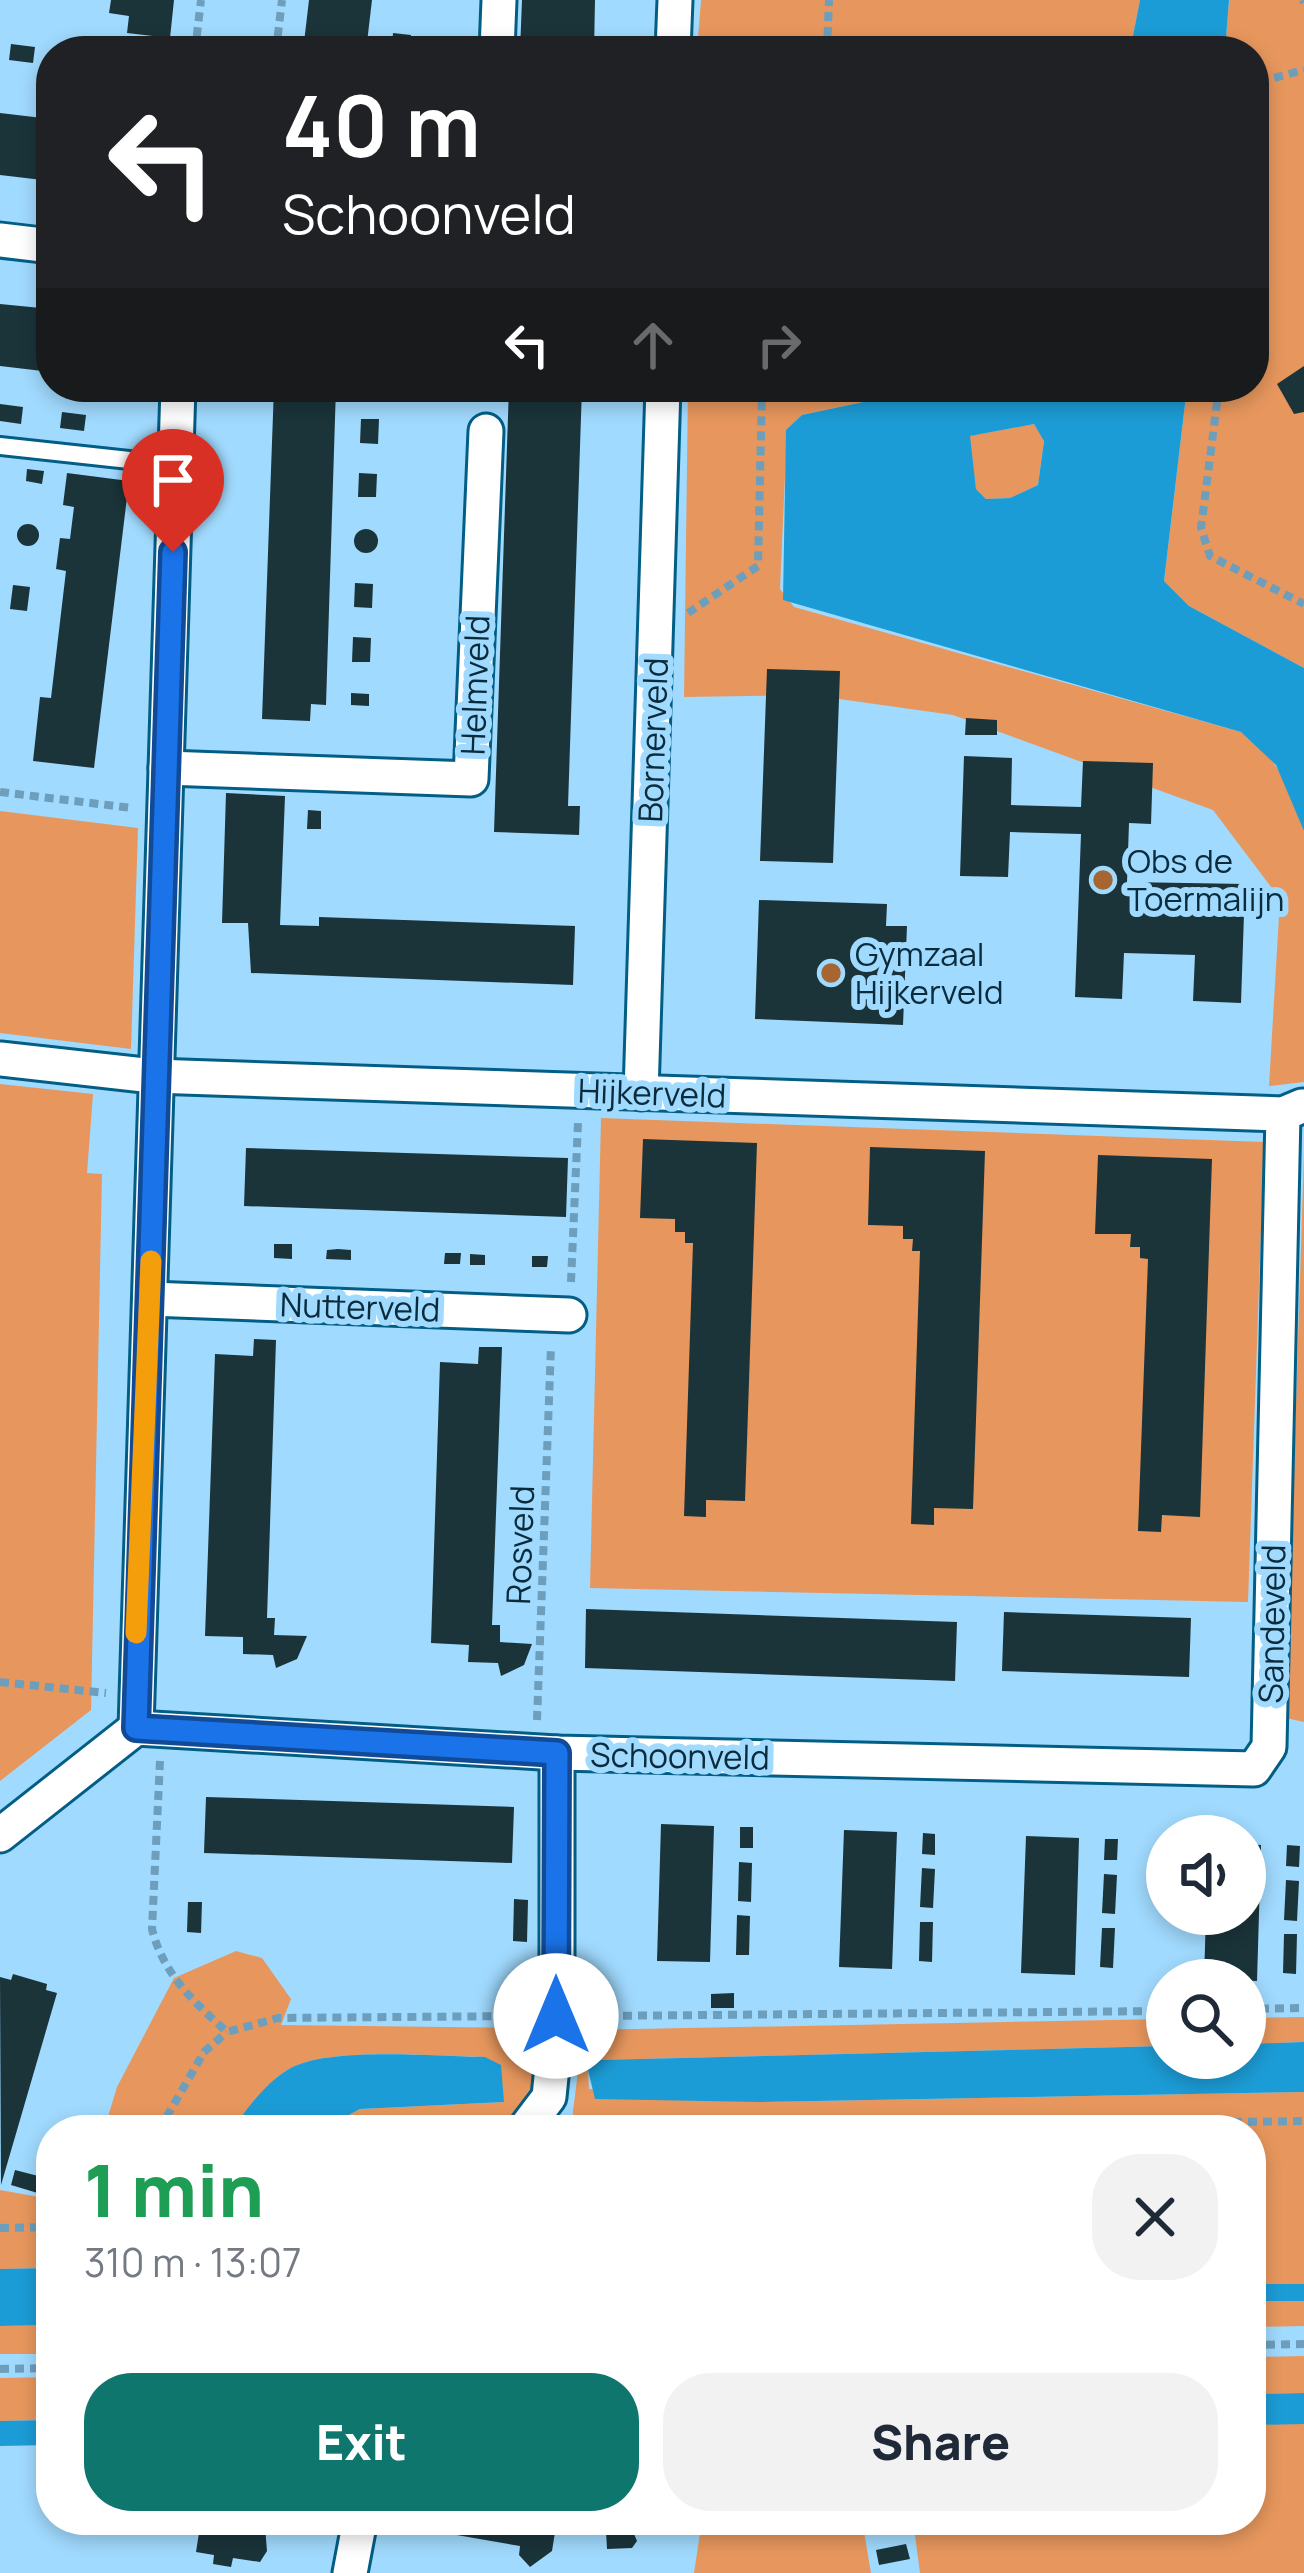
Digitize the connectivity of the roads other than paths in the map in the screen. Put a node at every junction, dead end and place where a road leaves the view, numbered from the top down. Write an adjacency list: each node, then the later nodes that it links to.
1 (499, 0): 3 (street)
2 (675, 0): 4 (street)
3 (498, 36)
4 (674, 36)
5 (0, 240): 6 (street)
6 (36, 244)
7 (178, 402): 11 (street)
8 (663, 402): 15 (street, Bornerveld)
9 (486, 430): 12 (street, Helmveld)
10 (0, 446): 11 (lane)
11 (176, 466): 12 (street)
12 (166, 768): 14 (street)
13 (0, 1059): 14 (street, Hijkerveld)
14 (153, 1076): 15 (street, Hijkerveld); 17 (street)
15 (641, 1093): 16 (street, Hijkerveld)
16 (1294, 1110): 21 (street, Sandeveld)
17 (150, 1299): 18 (street, Nutterveld); 19 (street)
18 (561, 1328)
19 (144, 1718): 20 (street, Schoonveld); 22 (street)
20 (547, 1752): 21 (street, Schoonveld); 23 (street)
21 (1254, 1769)
22 (0, 1835)
23 (536, 2115)
24 (357, 2535): 25 (street)
25 (350, 2573)

